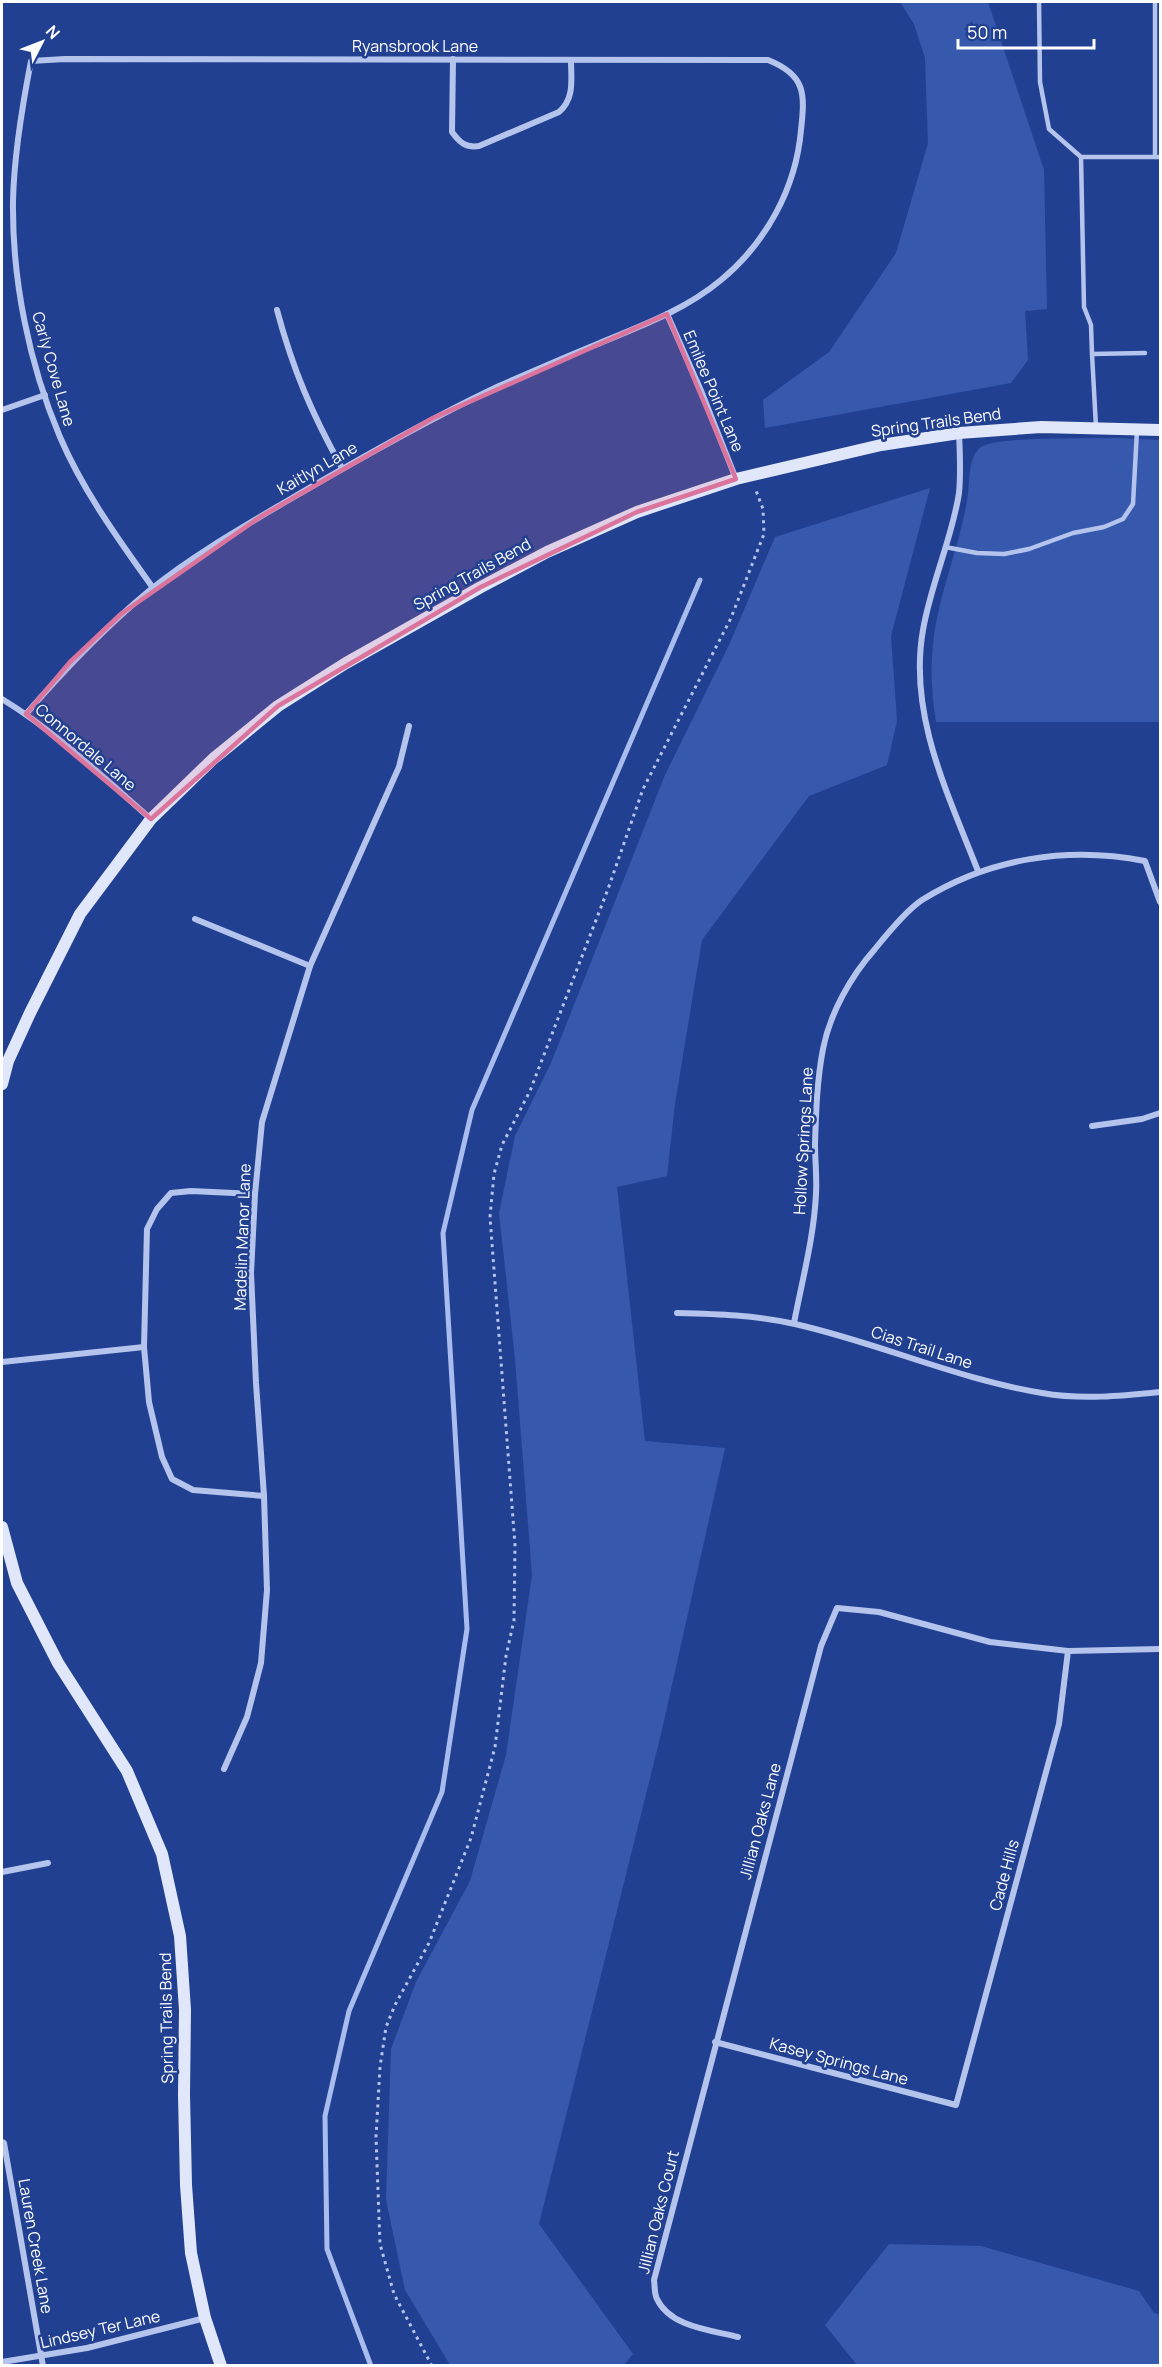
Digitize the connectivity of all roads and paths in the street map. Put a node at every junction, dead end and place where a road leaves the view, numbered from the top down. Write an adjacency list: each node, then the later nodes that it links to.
1 (1039, 2): 6 (lane)
2 (1155, 2): 7 (lane)
3 (453, 59): 4 (street, Ryansbrook Lane); 4 (street); 5 (street, Ryansbrook Lane)
4 (571, 60): 9 (street, Ryansbrook Lane)
5 (31, 61): 12 (street, Carly Cove Lane)
6 (1081, 157): 7 (lane); 11 (lane)
7 (1158, 157)
8 (277, 310): 18 (street)
9 (667, 314): 18 (street, Kaitlyn Lane); 20 (street, Emilee Point Lane)
10 (1145, 352): 11 (lane)
11 (1092, 354): 14 (lane)
12 (45, 395): 13 (street); 22 (street, Carly Cove Lane)
13 (2, 410)
14 (1096, 427): 15 (street, Spring Trails Bend); 17 (street, Spring Trails Bend)
15 (1137, 430): 16 (street, Spring Trails Bend); 21 (lane)
16 (1161, 430)
17 (959, 433): 19 (street, Spring Trails Bend); 21 (street)
18 (342, 468): 22 (street, Kaitlyn Lane)
19 (751, 475): 20 (street, Spring Trails Bend); 56 (path)
20 (736, 479): 26 (street, Spring Trails Bend)
21 (945, 547): 27 (street)
22 (153, 588): 24 (street, Kaitlyn Lane)
23 (2, 699): 24 (street, Connordale Lane)
24 (26, 714): 26 (street, Connordale Lane)
25 (408, 726): 30 (street, Madelin Manor Lane)
26 (151, 819): 31 (street, Spring Trails Bend)
27 (978, 871): 28 (street, Hollow Springs Lane); 36 (street, Hollow Springs Lane)
28 (1161, 902)
29 (195, 919): 30 (street)
30 (310, 966): 34 (street, Madelin Manor Lane)
31 (2, 1084)
32 (1161, 1113): 33 (street)
33 (1092, 1126)
34 (255, 1194): 37 (street); 40 (street, Madelin Manor Lane)
35 (677, 1313): 36 (street, Cias Trail Lane)
36 (794, 1323): 39 (street, Cias Trail Lane)
37 (144, 1347): 38 (street); 40 (street)
38 (2, 1362)
39 (1161, 1392)
40 (264, 1496): 44 (street, Madelin Manor Lane)
41 (2, 1527): 50 (street, Spring Trails Bend)
42 (1161, 1648): 43 (street)
43 (1068, 1651): 47 (street, Jillian Oaks Lane); 48 (street, Cade Hills)
44 (224, 1769)
45 (48, 1863): 46 (street)
46 (2, 1872)
47 (715, 2042): 48 (street, Kasey Springs Lane); 51 (street, Jillian Oaks Court)
48 (957, 2105)
49 (2, 2142): 52 (street, Lauren Creek Lane)
50 (205, 2318): 52 (street, Lindsey Ter Lane); 55 (street, Spring Trails Bend)
51 (738, 2337)
52 (41, 2357): 53 (street, Lindsey Ter Lane); 54 (street, Lauren Creek Lane)
53 (2, 2362)
54 (43, 2366)
55 (221, 2366)
56 (432, 2366)

